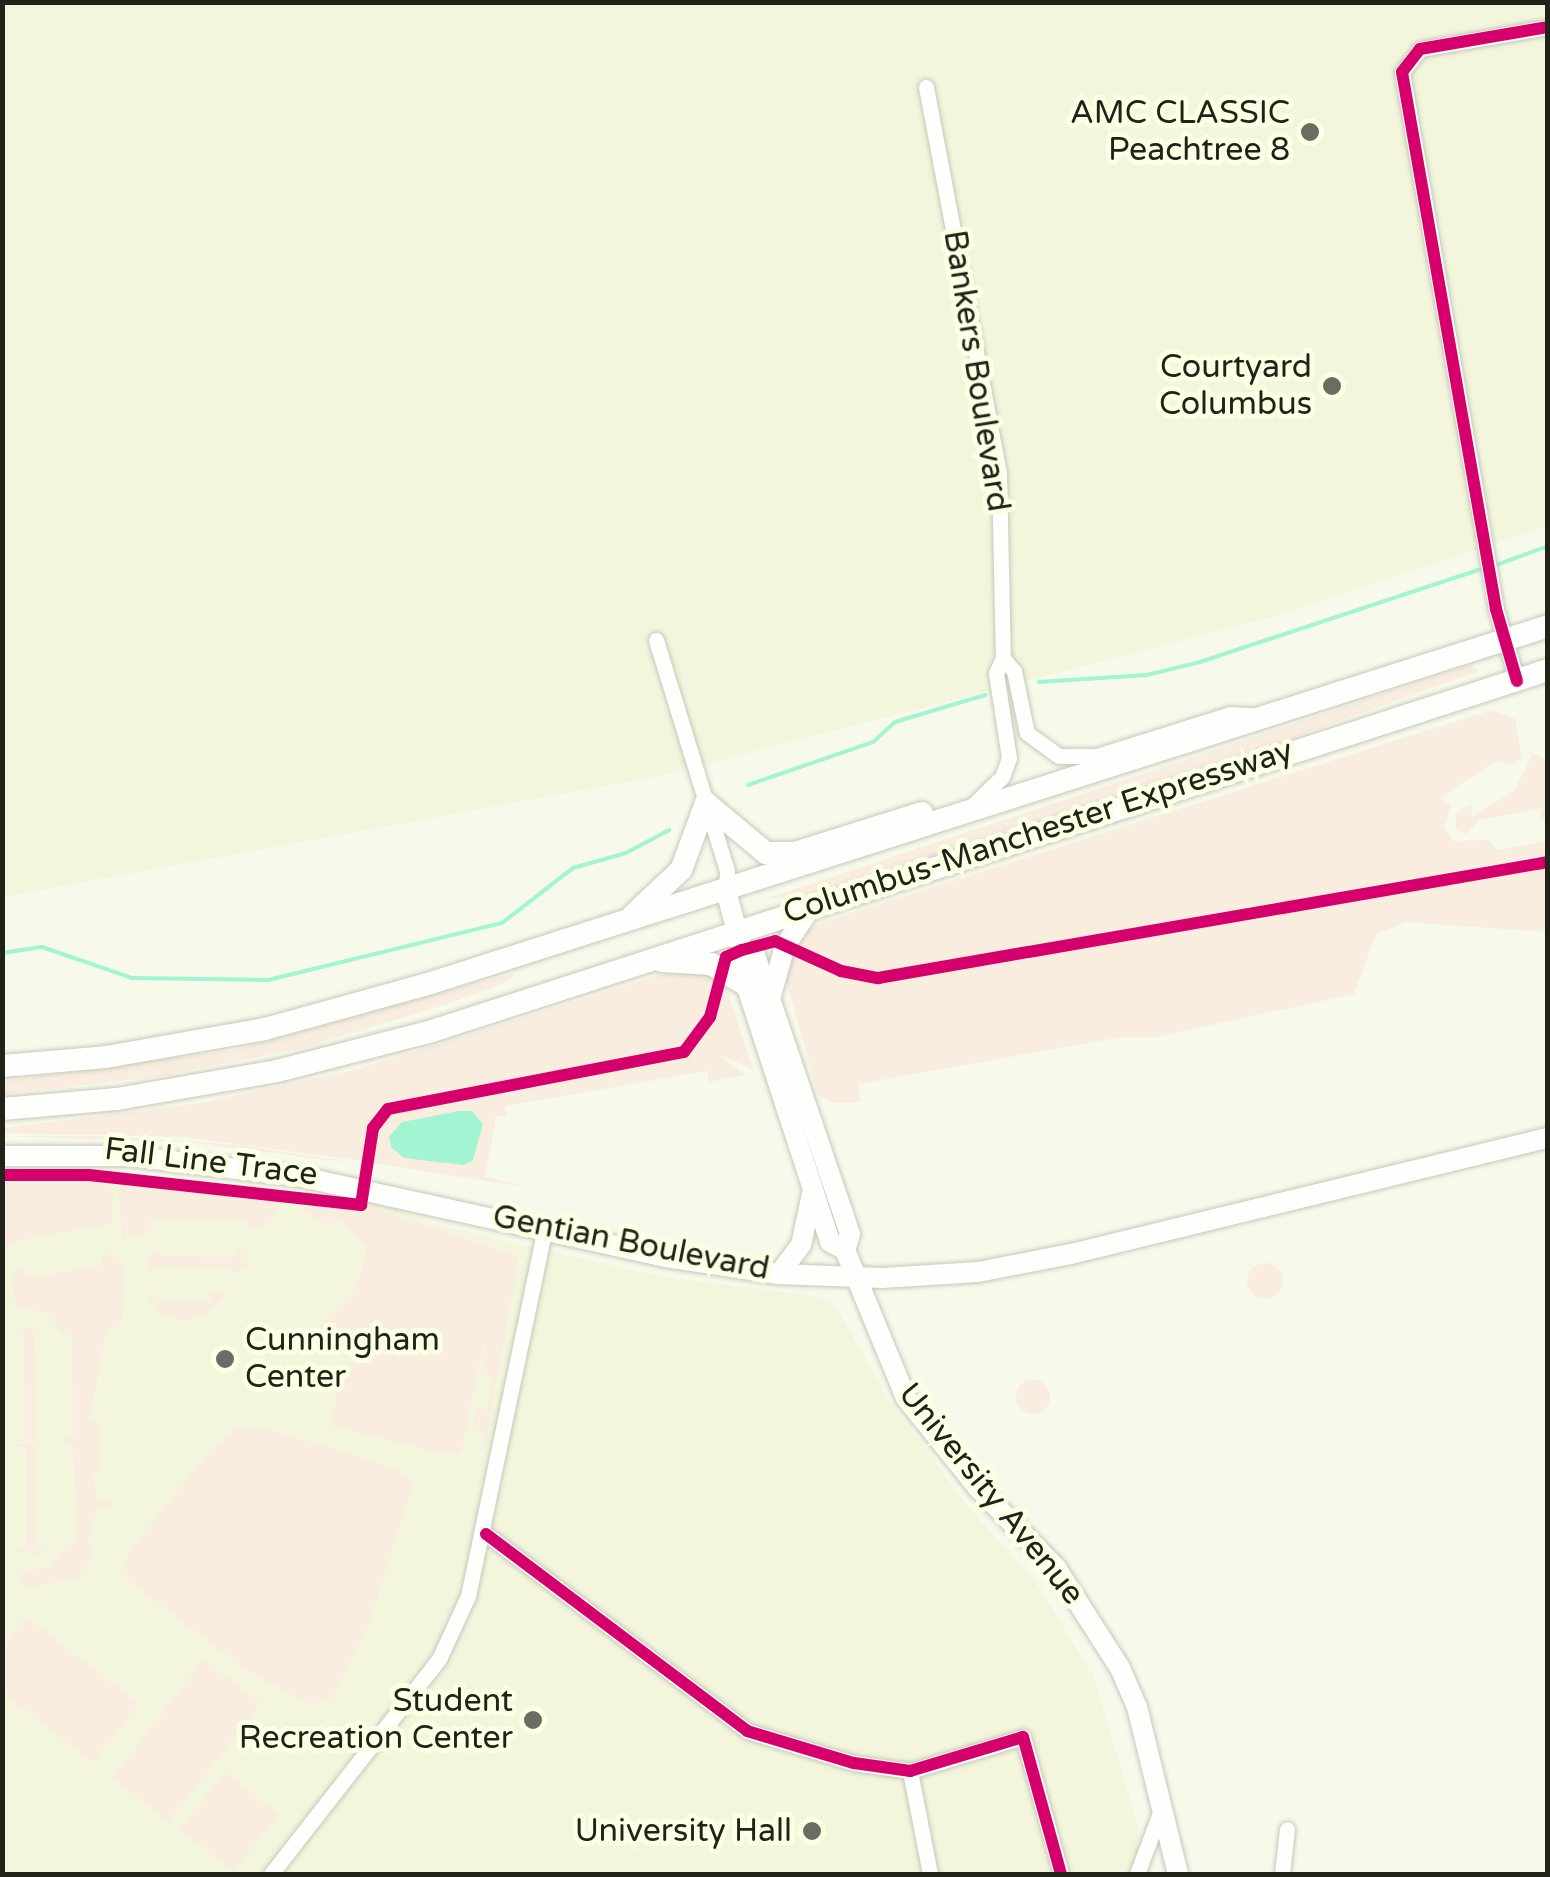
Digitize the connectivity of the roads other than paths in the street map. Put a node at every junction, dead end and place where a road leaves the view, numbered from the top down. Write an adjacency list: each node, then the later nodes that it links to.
1 (1548, 28): 5 (street)
2 (926, 87): 6 (street, Bankers Boulevard)
3 (1548, 626): 5 (highway, Columbus-Manchester Expressway)
4 (656, 640): 10 (street)
5 (1505, 640): 8 (street); 9 (highway, Columbus-Manchester Expressway)
6 (1003, 658): 9 (street, Bankers Boulevard); 11 (street, Bankers Boulevard)
7 (1548, 670): 8 (highway, Columbus-Manchester Expressway)
8 (1517, 681): 13 (highway, Columbus-Manchester Expressway)
9 (1266, 716): 11 (highway, Columbus-Manchester Expressway)
10 (706, 803): 11 (highway); 12 (street); 14 (highway)
11 (961, 816): 12 (highway, Columbus-Manchester Expressway)
12 (726, 891): 14 (highway, Columbus-Manchester Expressway); 15 (main road, University Avenue)
13 (811, 906): 15 (highway, Columbus-Manchester Expressway); 18 (main road)
14 (622, 923): 19 (highway, Columbus-Manchester Expressway)
15 (740, 939): 16 (highway, Columbus-Manchester Expressway); 17 (main road, University Avenue); 18 (main road)
16 (638, 962): 17 (highway); 20 (highway, Columbus-Manchester Expressway)
17 (746, 984): 23 (main road, University Avenue)
18 (770, 1001): 25 (main road)
19 (2, 1066)
20 (2, 1110)
21 (1548, 1138): 27 (main road, Gentian Boulevard)
22 (2, 1156): 24 (main road, Gentian Boulevard)
23 (813, 1187): 25 (main road, University Avenue); 26 (main road)
24 (545, 1228): 26 (main road, Gentian Boulevard); 28 (street)
25 (845, 1250): 27 (main road, University Avenue)
26 (779, 1274): 27 (main road, Gentian Boulevard)
27 (853, 1278): 30 (main road, University Avenue)
28 (486, 1534): 29 (street); 32 (street)
29 (910, 1772): 33 (street); 34 (street)
30 (1162, 1810): 35 (street); 36 (main road, University Avenue)
31 (1287, 1829): 37 (street)
32 (271, 1874)
33 (931, 1874)
34 (1061, 1874)
35 (1136, 1874)
36 (1178, 1874)
37 (1282, 1874)

